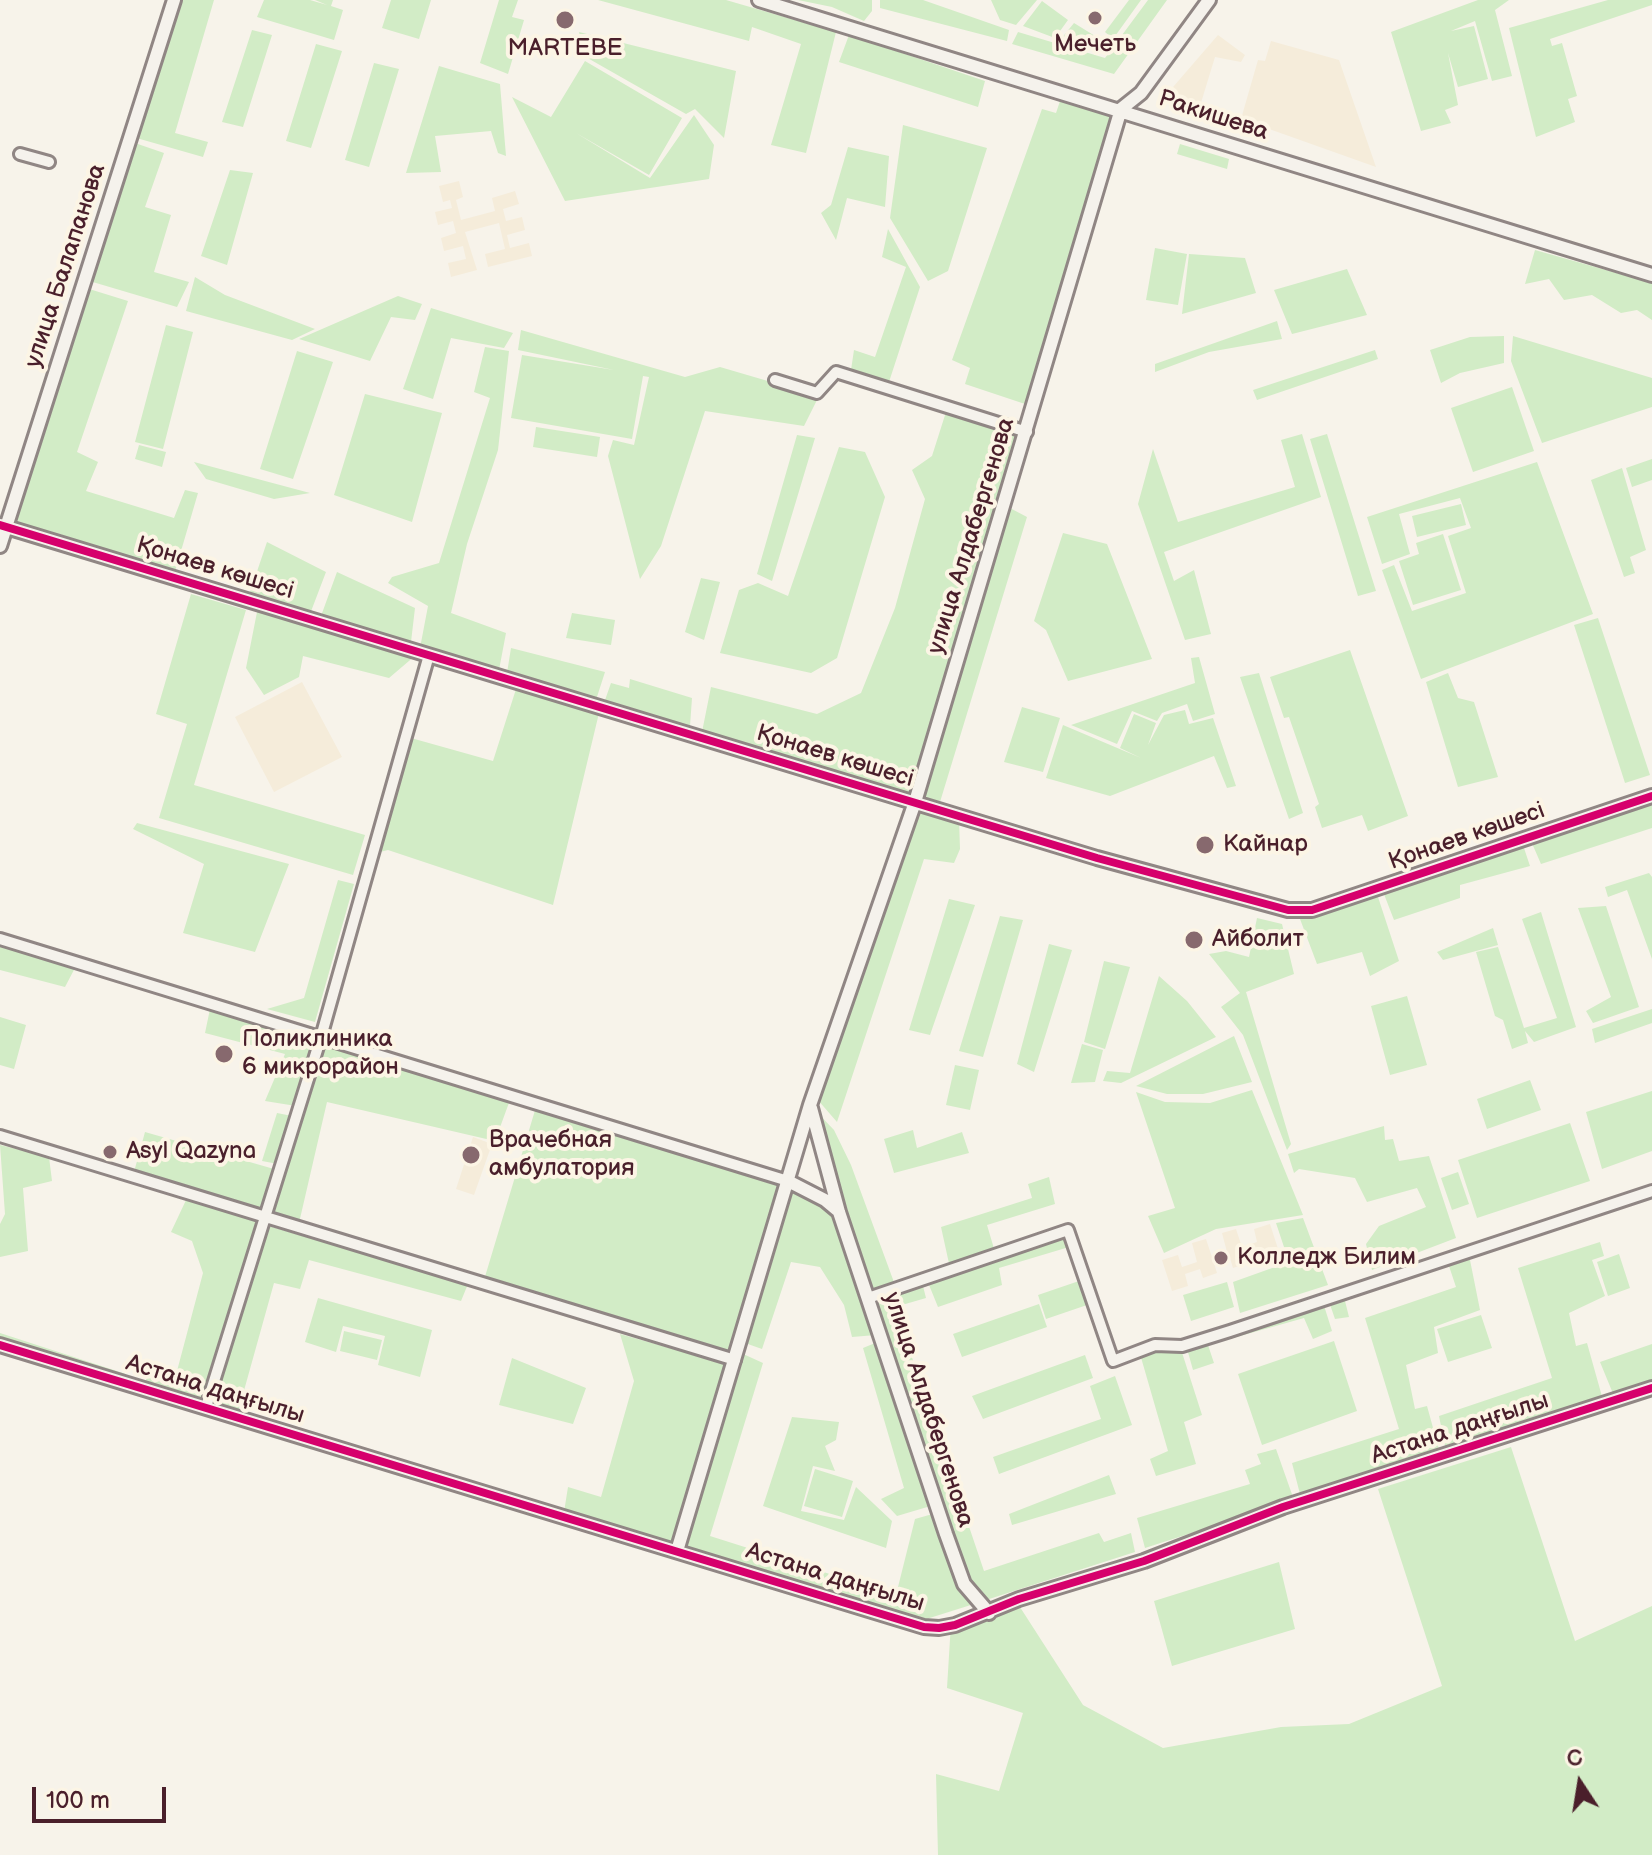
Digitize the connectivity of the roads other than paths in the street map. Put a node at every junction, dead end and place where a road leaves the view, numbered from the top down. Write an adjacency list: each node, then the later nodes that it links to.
1 (174, 0): 10 (street, улица Балапанова)
2 (759, 0): 4 (street, Ракишева)
3 (1209, 0): 4 (street, улица Алдабергенова)
4 (1121, 109): 7 (street, Ракишева); 9 (street, улица Алдабергенова)
5 (20, 154): 6 (street)
6 (49, 162)
7 (1652, 275)
8 (775, 380): 9 (street)
9 (1027, 432): 14 (street, улица Алдабергенова)
10 (3, 526): 11 (street, улица Балапанова); 12 (street, Қонаев көшесі)
11 (0, 546)
12 (429, 655): 14 (street, Қонаев көшесі); 16 (street)
13 (1652, 796): 14 (street, Қонаев көшесі)
14 (915, 802): 17 (street, улица Алдабергенова)
15 (0, 939): 16 (street)
16 (321, 1037): 19 (street); 22 (street)
17 (810, 1105): 19 (street, улица Алдабергенова); 21 (street, улица Алдабергенова)
18 (0, 1136): 22 (street)
19 (788, 1181): 21 (street); 25 (street, улица Алдабергенова)
20 (1652, 1191): 23 (street)
21 (839, 1212): 23 (street, улица Алдабергенова)
22 (265, 1218): 25 (street); 27 (street)
23 (868, 1298): 29 (street, улица Алдабергенова)
24 (0, 1345): 27 (street, Астана даңғылы)
25 (735, 1360): 28 (street, улица Алдабергенова)
26 (1652, 1388): 29 (street, Астана даңғылы)
27 (206, 1407): 28 (street, Астана даңғылы)
28 (677, 1551): 29 (street, Астана даңғылы)
29 (989, 1613)

